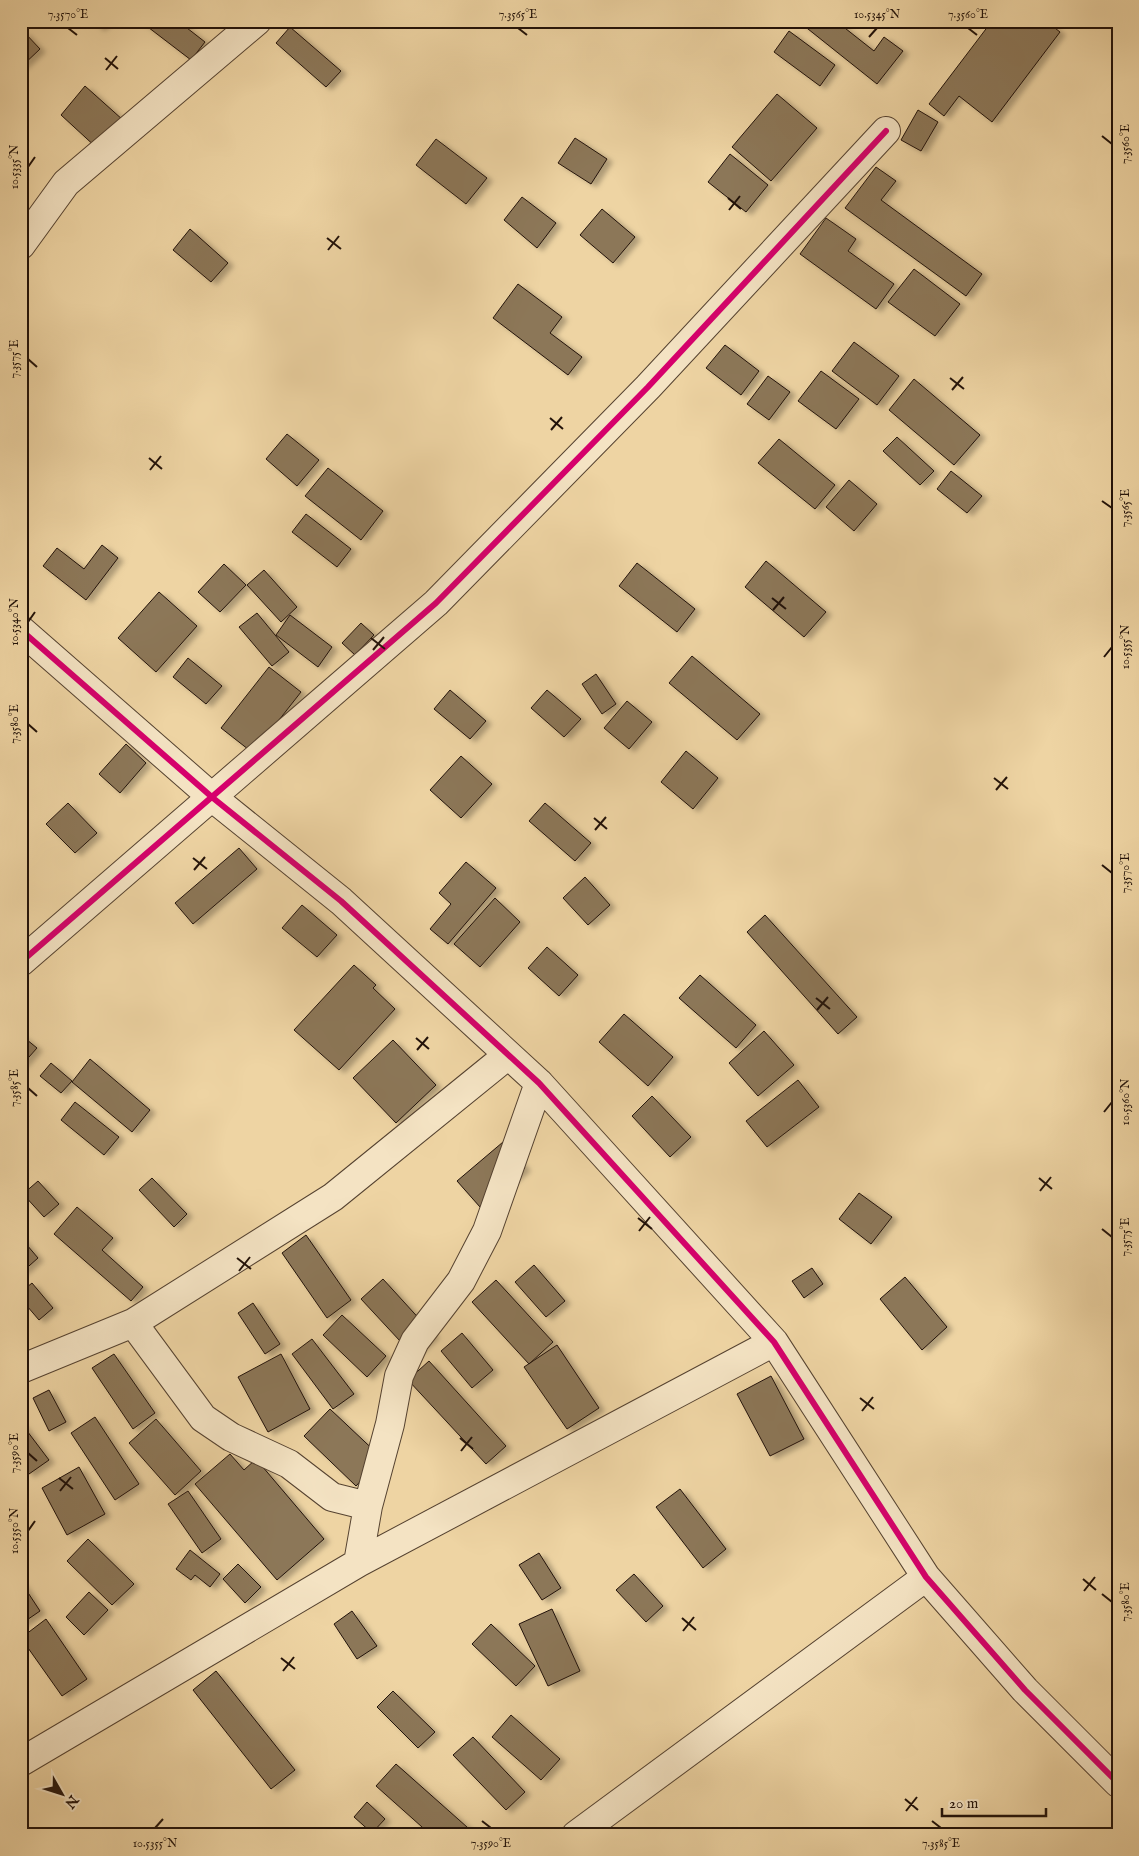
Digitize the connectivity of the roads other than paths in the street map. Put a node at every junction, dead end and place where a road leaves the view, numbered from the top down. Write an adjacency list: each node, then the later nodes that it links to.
1 (257, 21): 3 (street)
2 (886, 131): 5 (street)
3 (21, 245)
4 (21, 630): 5 (street)
5 (213, 798): 6 (street); 7 (street)
6 (21, 962)
7 (508, 1054): 8 (street); 9 (street)
8 (539, 1083): 10 (street); 12 (street)
9 (133, 1323): 11 (street); 12 (street)
10 (774, 1342): 13 (street); 14 (street)
11 (21, 1369)
12 (368, 1506): 13 (street)
13 (358, 1563): 15 (street)
14 (926, 1577): 16 (street); 17 (street)
15 (21, 1762)
16 (1118, 1783)
17 (576, 1835)

